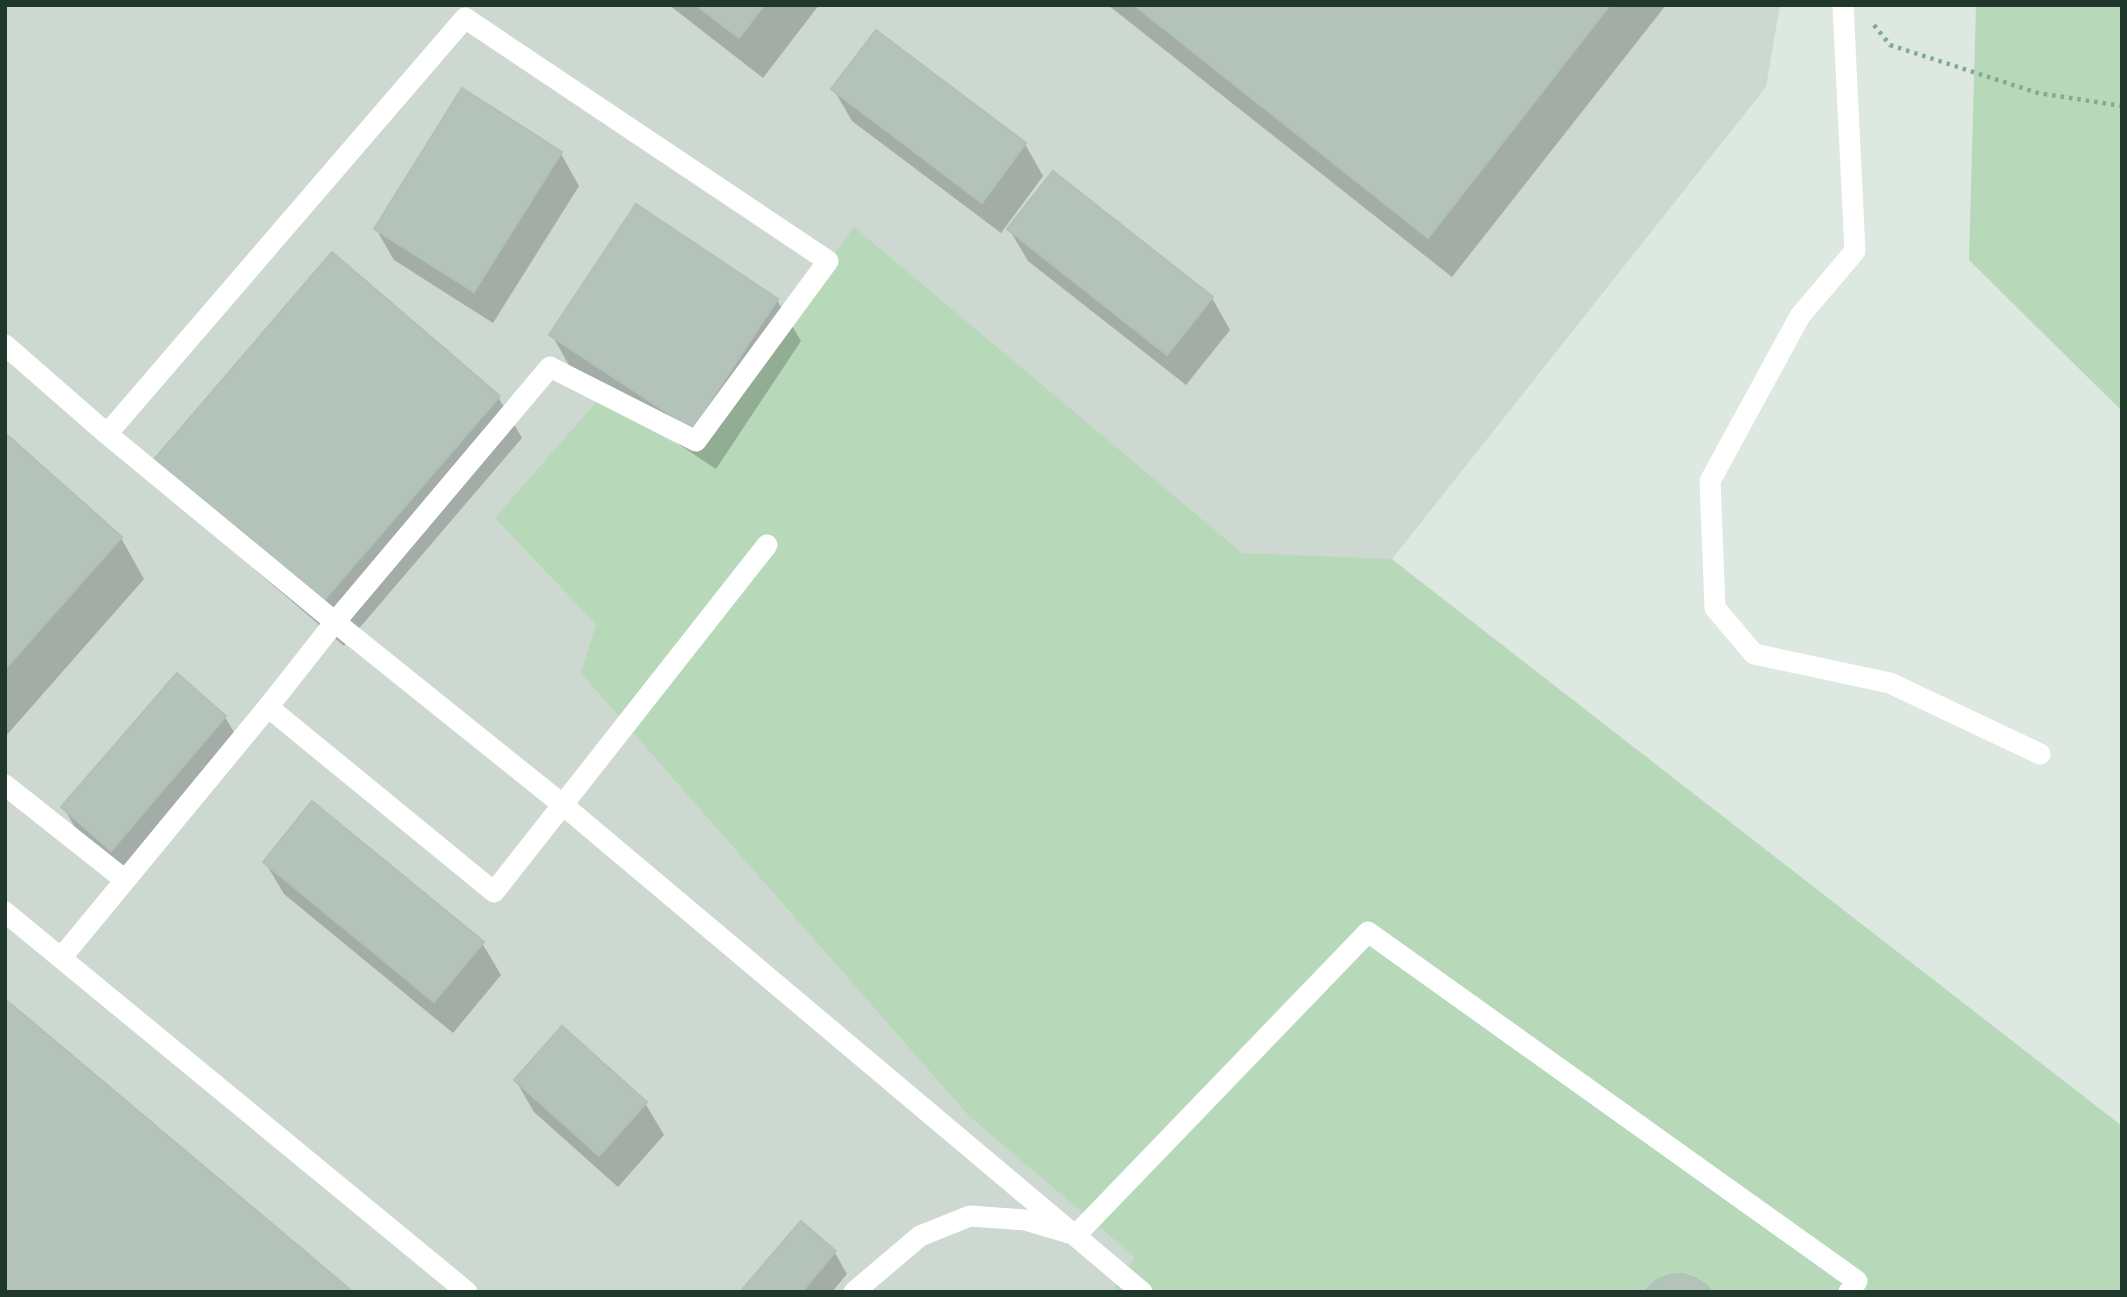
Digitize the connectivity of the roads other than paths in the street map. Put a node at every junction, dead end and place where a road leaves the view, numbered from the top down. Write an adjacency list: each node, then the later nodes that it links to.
1 (1843, 5): 7 (lane)
2 (5, 345): 3 (lane)
3 (107, 434): 5 (lane); 5 (lane)
4 (767, 545): 9 (lane)
5 (335, 622): 6 (lane); 9 (lane)
6 (268, 707): 9 (lane); 10 (lane)
7 (2039, 754)
8 (5, 785): 10 (lane)
9 (563, 805): 13 (lane)
10 (125, 880): 12 (lane)
11 (5, 912): 12 (lane)
12 (61, 958): 15 (lane)
13 (1076, 1235): 14 (lane); 18 (lane); 19 (lane)
14 (920, 1236): 16 (lane); 17 (lane)
15 (467, 1292)
16 (855, 1292)
17 (876, 1292)
18 (1142, 1292)
19 (1849, 1292)

